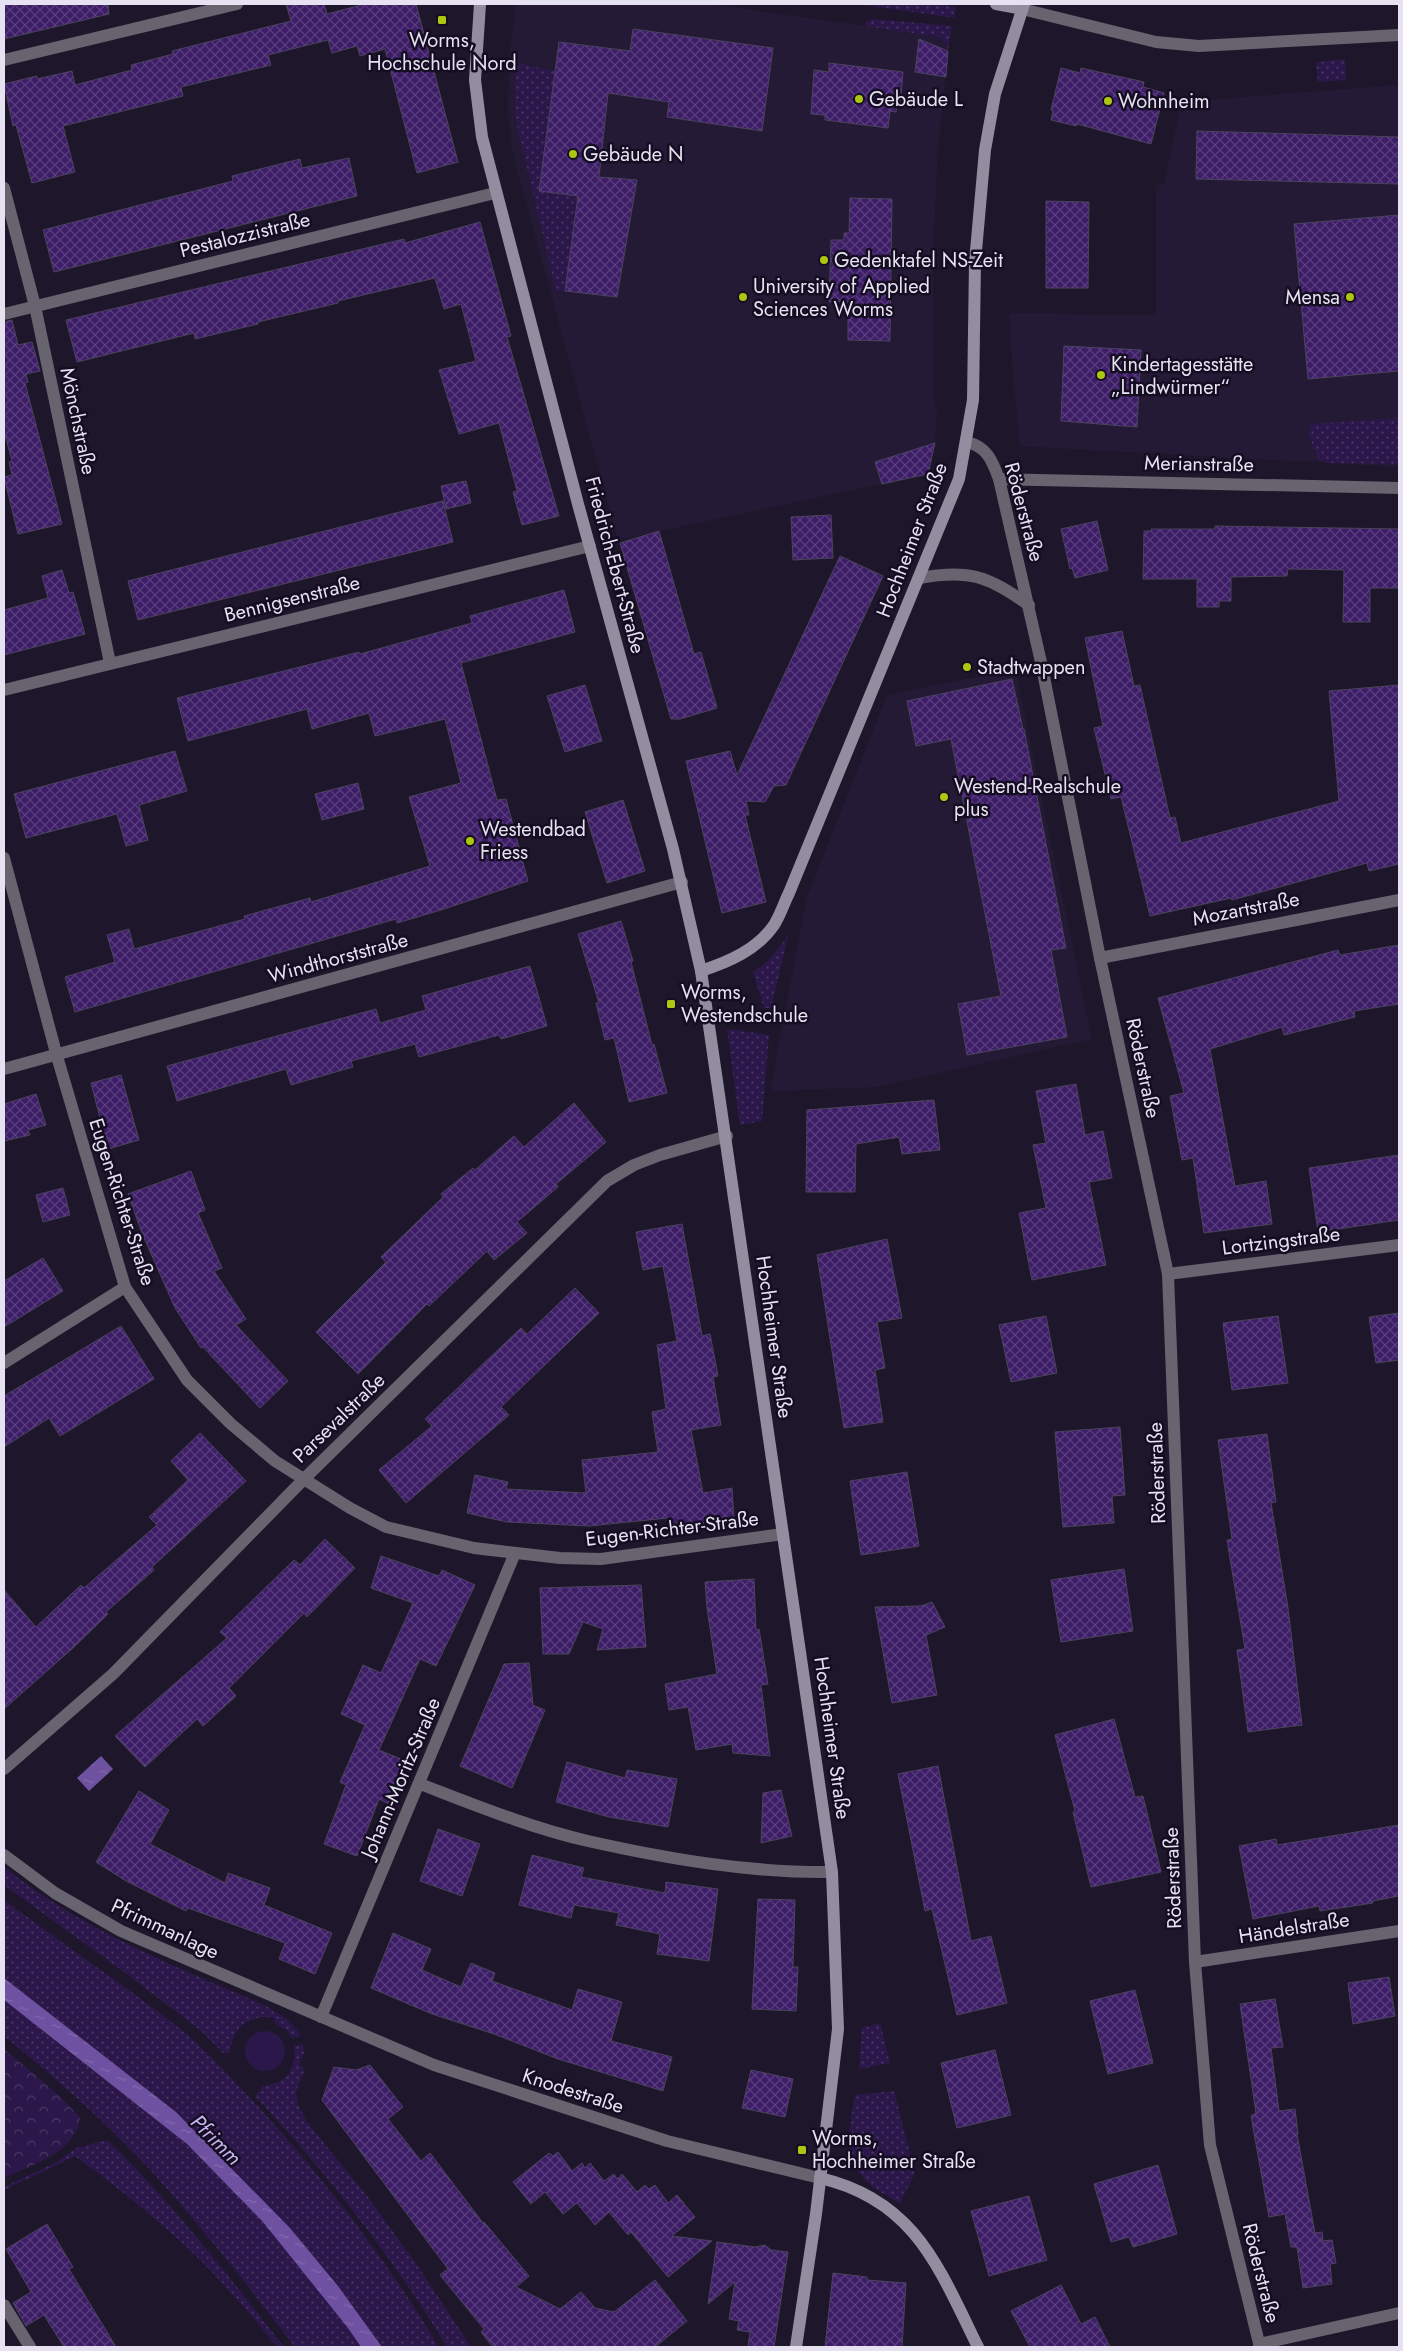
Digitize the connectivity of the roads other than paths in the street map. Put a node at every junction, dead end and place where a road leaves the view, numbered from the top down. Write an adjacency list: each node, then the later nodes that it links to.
1 (237, 4): 6 (street)
2 (480, 4): 8 (street, Friedrich-Ebert-Straße)
3 (996, 4): 4 (street)
4 (1023, 6): 5 (street); 11 (street, Hochheimer Straße)
5 (1399, 35)
6 (4, 60)
7 (4, 188): 9 (street, Mönchstraße)
8 (495, 193): 9 (street, Pestalozzistraße); 14 (street, Friedrich-Ebert-Straße)
9 (35, 306): 10 (street, Pestalozzistraße); 17 (street, Mönchstraße)
10 (4, 314)
11 (967, 442): 12 (street, Röderstraße); 15 (street, Hochheimer Straße)
12 (999, 479): 13 (street, Merianstraße); 16 (street, Röderstraße)
13 (1399, 488)
14 (590, 546): 17 (street, Bennigsenstraße); 20 (street, Friedrich-Ebert-Straße)
15 (919, 578): 16 (street); 23 (street, Hochheimer Straße)
16 (1029, 605): 22 (street, Röderstraße)
17 (110, 663): 18 (street, Bennigsenstraße)
18 (4, 690)
19 (4, 858): 24 (street, Eugen-Richter-Straße)
20 (682, 882): 23 (street, Friedrich-Ebert-Straße); 24 (street, Windthorststraße)
21 (1399, 900): 22 (street, Mozartstraße)
22 (1100, 958): 28 (street, Röderstraße)
23 (701, 971): 26 (street, Friedrich-Ebert-Straße)
24 (56, 1054): 25 (street, Windthorststraße); 29 (street, Eugen-Richter-Straße)
25 (4, 1069)
26 (727, 1136): 31 (street, Parsevalstraße); 32 (street, Hochheimer Straße)
27 (1399, 1245): 28 (street, Lortzingstraße)
28 (1168, 1274): 39 (street, Röderstraße)
29 (125, 1287): 30 (street); 31 (street, Eugen-Richter-Straße)
30 (4, 1363)
31 (304, 1480): 33 (street, Eugen-Richter-Straße); 34 (street, Parsevalstraße)
32 (783, 1534): 33 (street, Eugen-Richter-Straße); 37 (street, Hochheimer Straße)
33 (515, 1553): 35 (street, Johann-Moritz-Straße)
34 (4, 1770)
35 (420, 1784): 37 (street); 40 (street, Johann-Moritz-Straße)
36 (4, 1855): 40 (street, Pfrimmanlage)
37 (832, 1872): 41 (street, Hochheimer Straße)
38 (1399, 1931): 39 (street, Händelstraße)
39 (1195, 1962): 44 (street, Röderstraße)
40 (321, 2018): 41 (street, Knodestraße)
41 (820, 2178): 46 (street, Hochheimer Straße); 47 (street)
42 (4, 2305): 45 (street)
43 (1399, 2313): 44 (street)
44 (1259, 2346)
45 (30, 2347)
46 (796, 2347)
47 (978, 2347)

